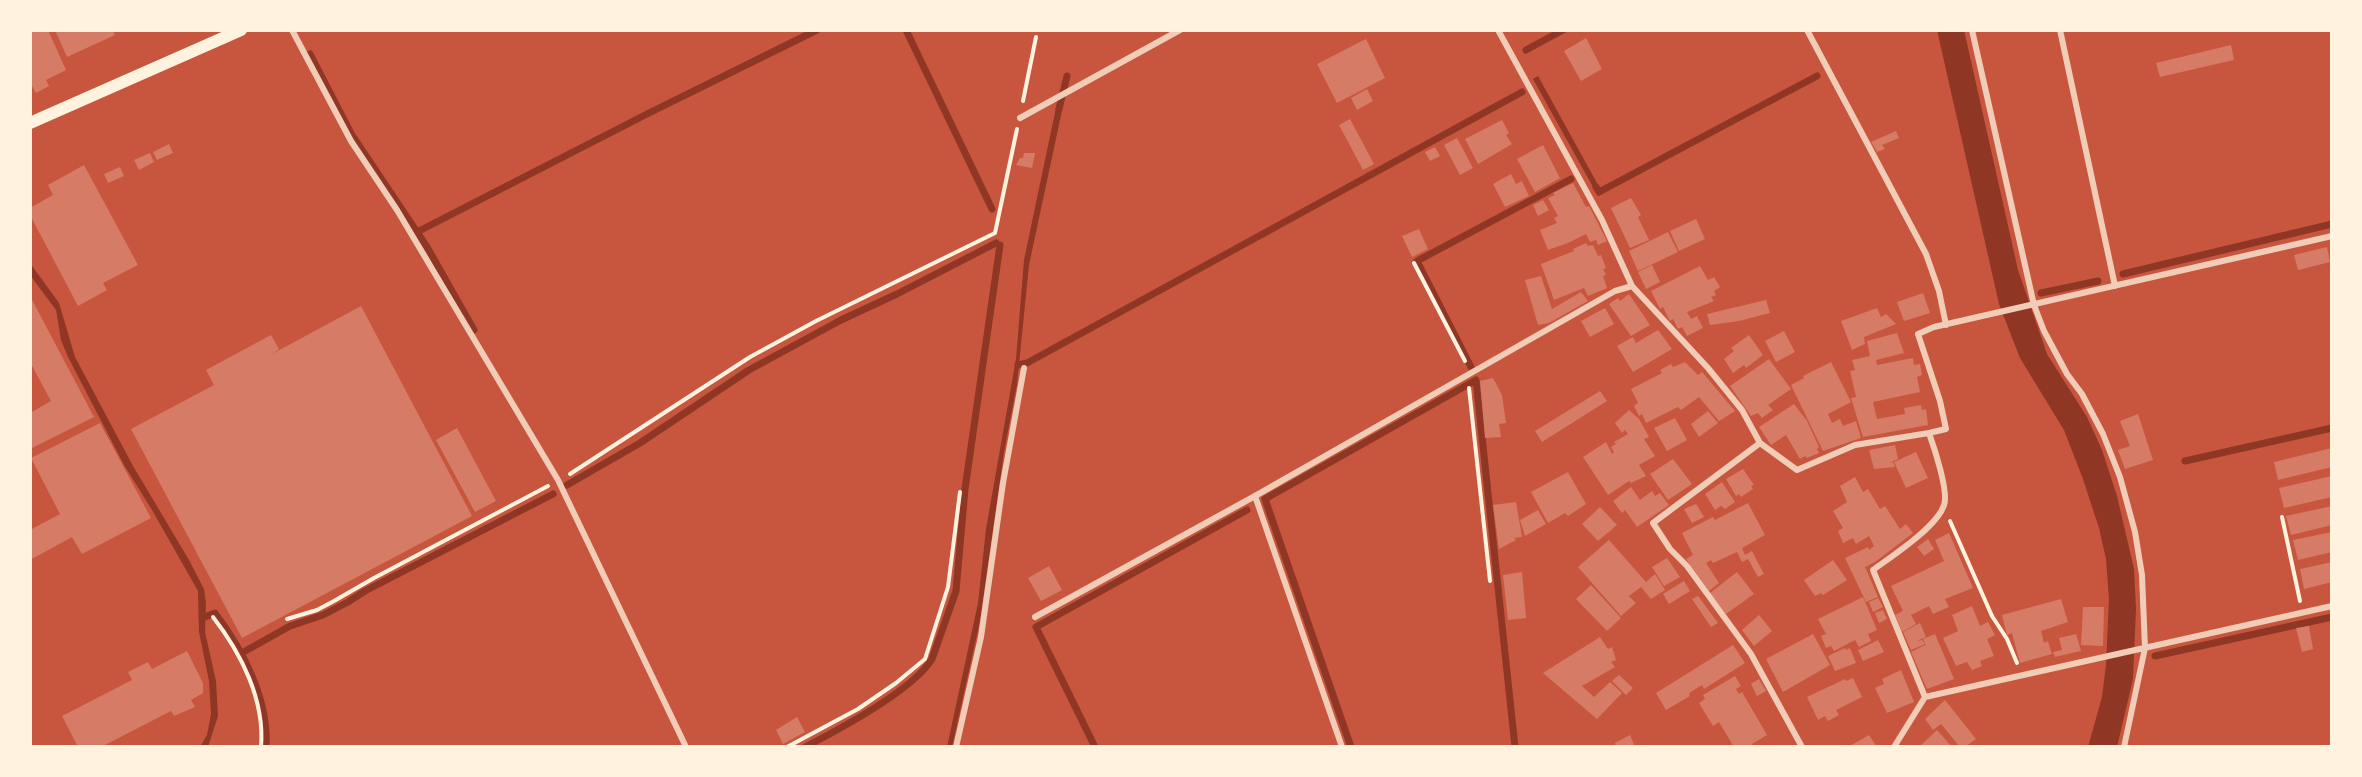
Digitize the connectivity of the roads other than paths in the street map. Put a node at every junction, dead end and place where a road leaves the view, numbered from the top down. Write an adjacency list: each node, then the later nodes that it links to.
1 (241, 30): 9 (main road)
2 (292, 30): 23 (street)
3 (1180, 30): 8 (street)
4 (1498, 30): 11 (street)
5 (1807, 30): 14 (street)
6 (1972, 30): 13 (street)
7 (2060, 30): 12 (street)
8 (1020, 118)
9 (30, 123)
10 (2332, 236): 12 (street)
11 (1632, 286): 17 (street); 18 (street)
12 (2115, 286): 13 (street)
13 (2034, 305): 14 (street); 21 (street)
14 (1946, 325): 16 (street)
15 (1024, 368): 24 (street)
16 (1929, 433): 17 (street); 22 (street)
17 (1760, 443): 26 (street)
18 (1255, 496): 20 (street); 25 (street)
19 (2332, 606): 21 (street)
20 (1035, 617)
21 (2145, 648): 22 (street); 28 (street)
22 (1925, 697): 27 (street)
23 (686, 747)
24 (956, 747)
25 (1342, 747)
26 (1802, 747)
27 (1894, 747)
28 (2124, 747)

